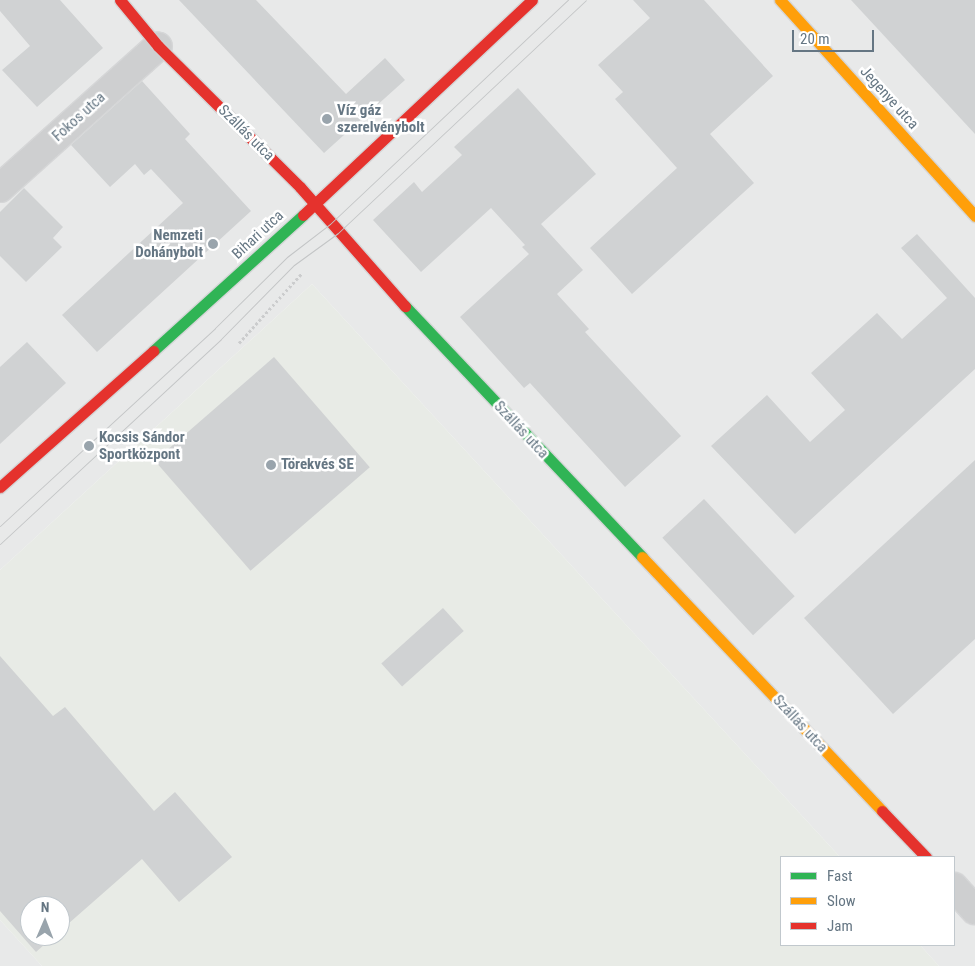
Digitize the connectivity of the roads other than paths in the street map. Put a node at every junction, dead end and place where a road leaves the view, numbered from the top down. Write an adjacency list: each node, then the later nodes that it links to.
1 (120, 0): 4 (street, Szállás utca)
2 (532, 0): 6 (street, Bihari utca)
3 (780, 0): 7 (street, Jegenye utca)
4 (158, 46): 5 (street, Fokos utca); 6 (street, Szállás utca)
5 (0, 188)
6 (313, 202): 8 (street, Bihari utca); 9 (street, Szállás utca)
7 (975, 216)
8 (0, 487)
9 (925, 856)
10 (955, 888): 11 (street)
11 (975, 910)

